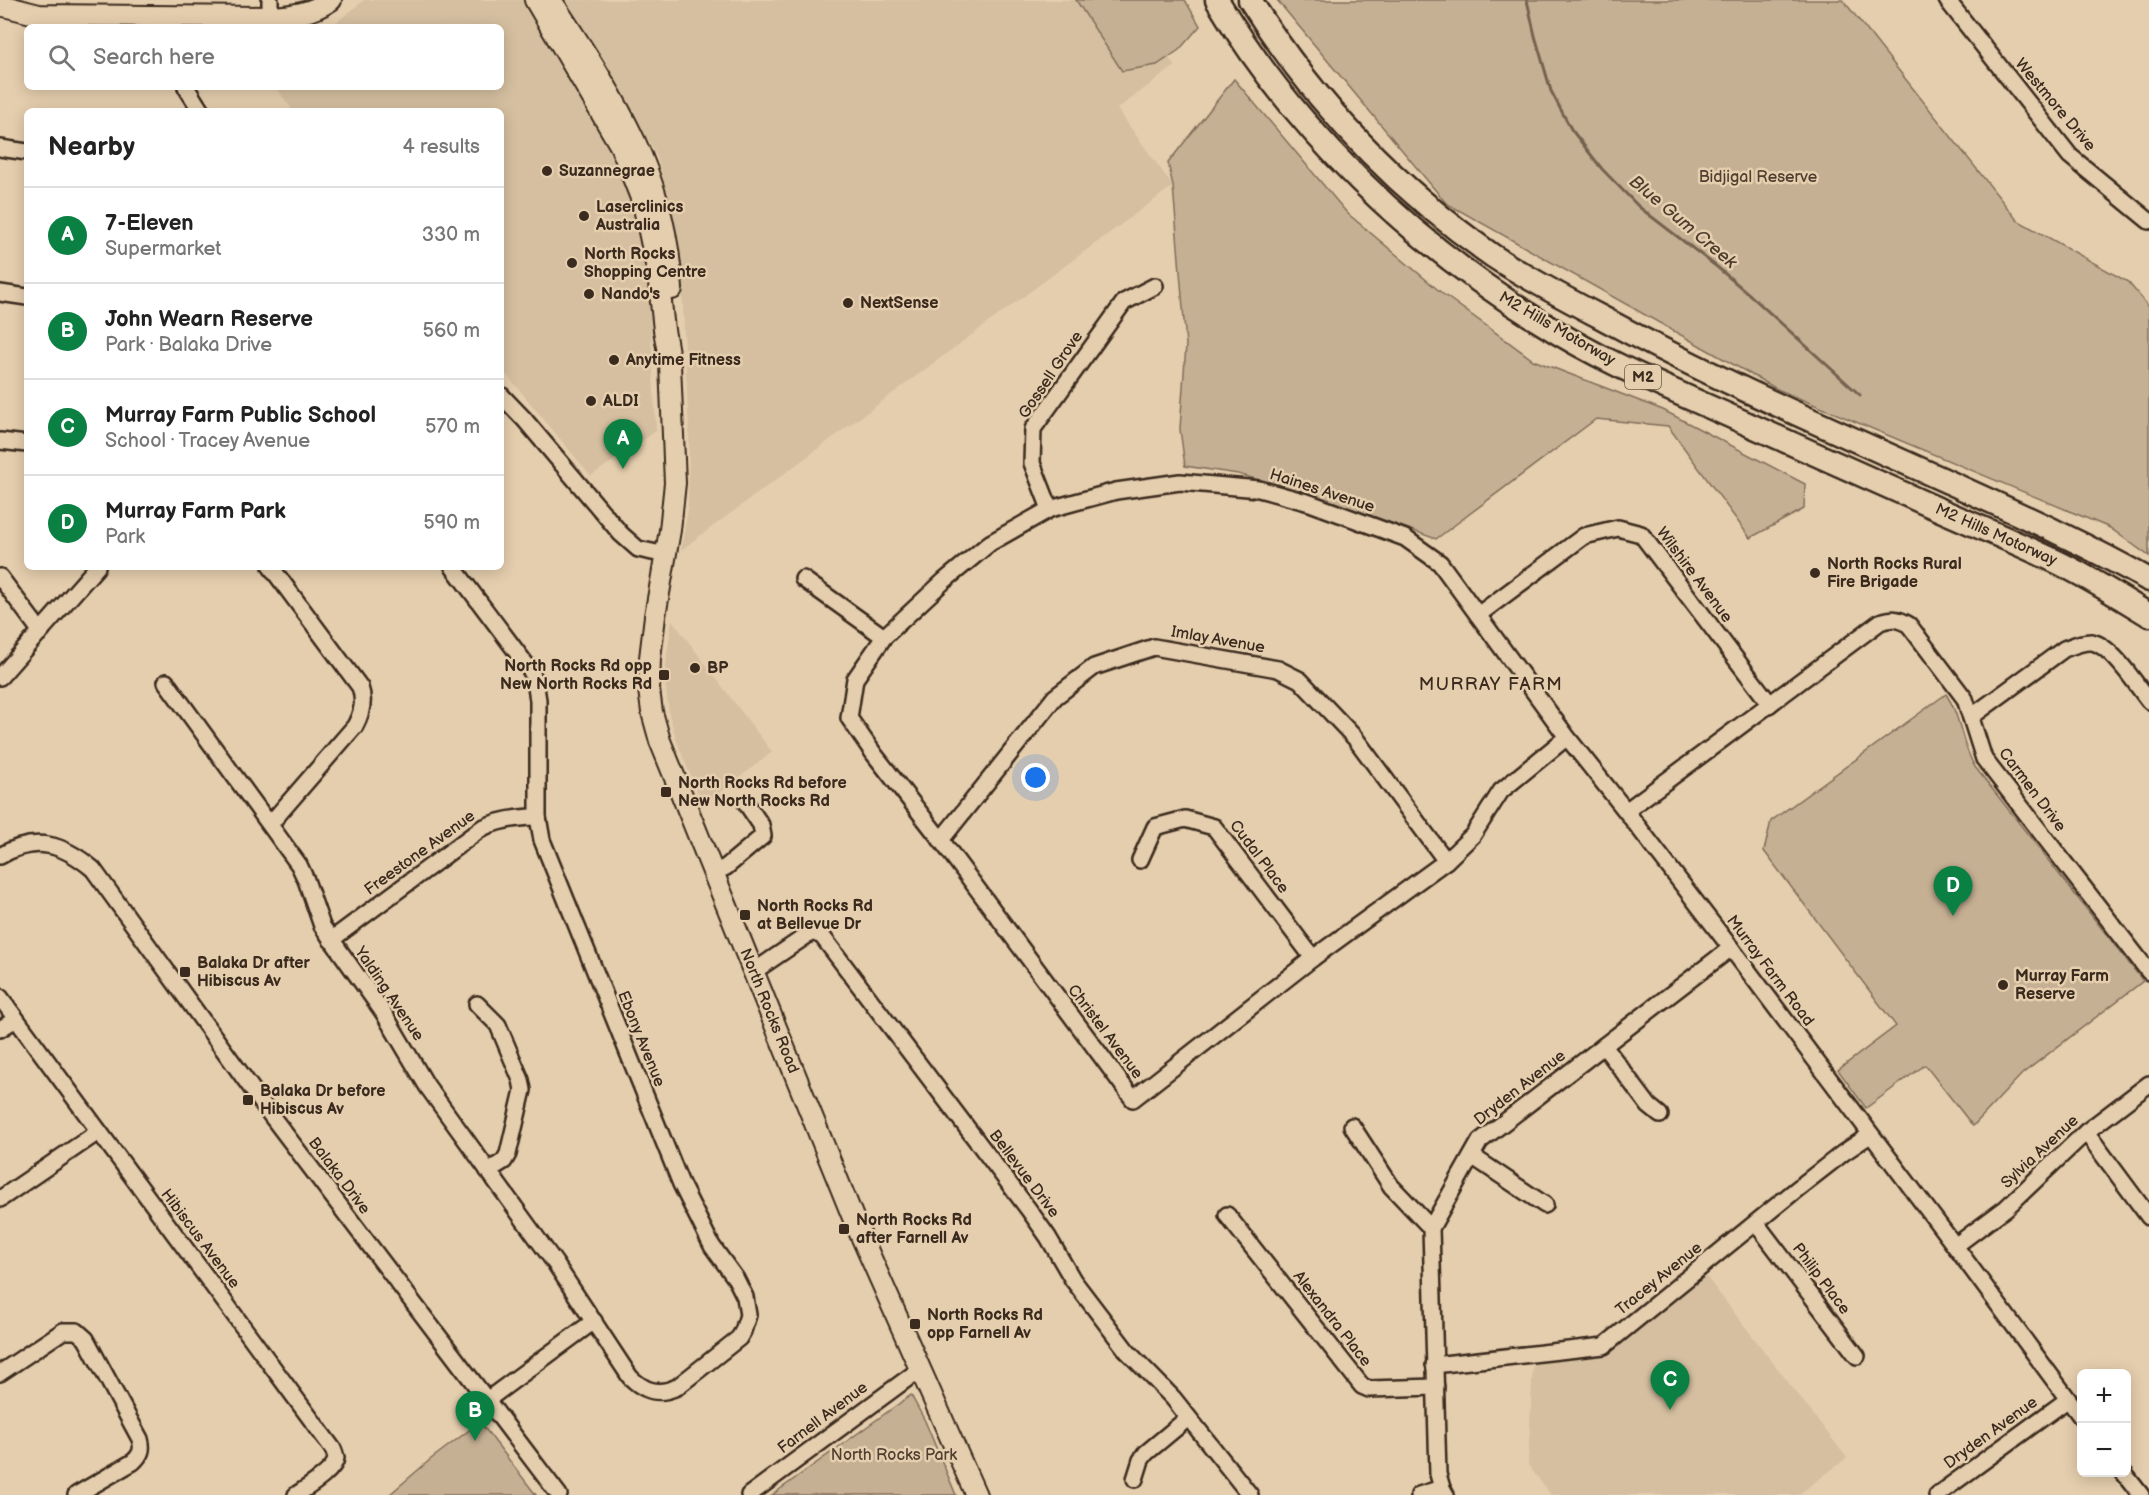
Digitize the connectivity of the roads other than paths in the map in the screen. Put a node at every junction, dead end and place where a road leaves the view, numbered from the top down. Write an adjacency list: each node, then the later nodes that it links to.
1 (331, 0): 8 (main road)
2 (536, 0): 18 (main road, North Rocks Road)
3 (551, 0): 18 (main road, North Rocks Road)
4 (1217, 0): 31 (highway, M2 Hills Motorway / M2)
5 (1250, 0): 29 (highway, M2 Hills Motorway / M2)
6 (1947, 0): 14 (street, Westmore Drive)
7 (0, 5): 9 (main road)
8 (270, 8): 9 (main road)
9 (187, 22)
10 (188, 90): 11 (street)
11 (199, 108)
12 (0, 148): 13 (street)
13 (24, 152)
14 (2149, 221)
15 (1155, 286): 22 (street, Gossell Grove)
16 (0, 293): 17 (street)
17 (24, 297)
18 (670, 364): 23 (main road, North Rocks Road)
19 (504, 398): 23 (street)
20 (0, 441): 21 (street)
21 (24, 444)
22 (1050, 509): 30 (street, Haines Avenue); 33 (street, Haines Avenue)
23 (666, 555): 48 (main road, North Rocks Road)
24 (94, 570): 32 (street)
25 (273, 570): 43 (street)
26 (455, 570): 42 (street, Ebony Avenue)
27 (0, 577): 32 (street)
28 (803, 579): 33 (street)
29 (2149, 580)
30 (1478, 615): 37 (street, Wilshire Avenue); 39 (street, Haines Avenue)
31 (2149, 615)
32 (41, 632): 34 (street)
33 (884, 637): 44 (street, Christel Avenue)
34 (0, 677)
35 (166, 682): 43 (street, Yalding Avenue)
36 (2149, 701): 38 (street)
37 (1770, 704): 38 (street, Carmen Drive); 41 (street)
38 (1971, 717): 53 (street, Carmen Drive)
39 (1567, 737): 41 (street, Haines Avenue); 47 (street, Christel Avenue)
40 (746, 803): 48 (street)
41 (1626, 811): 50 (street, Murray Farm Road)
42 (538, 817): 49 (street, Freestone Avenue); 74 (street, Ebony Avenue)
43 (270, 824): 49 (street, Yalding Avenue)
44 (941, 840): 47 (street, Imlay Avenue); 51 (street, Christel Avenue)
45 (0, 856): 80 (street, Balaka Drive)
46 (1140, 860): 51 (street, Cudal Place)
47 (1446, 861): 51 (street, Christel Avenue)
48 (714, 873): 52 (main road, North Rocks Road)
49 (331, 940): 66 (street, Yalding Avenue)
50 (1731, 948): 58 (street, Dryden Avenue); 64 (street, Murray Farm Road)
51 (1312, 958)
52 (753, 972): 77 (main road, North Rocks Road); 83 (street, Bellevue Drive)
53 (2149, 972)
54 (0, 997): 56 (street, Hibiscus Avenue)
55 (477, 1004): 66 (street)
56 (16, 1019): 57 (street); 62 (street, Hibiscus Avenue)
57 (0, 1029)
58 (1604, 1046): 60 (street); 65 (street, Dryden Avenue)
59 (2149, 1084): 63 (street, Sylvia Avenue)
60 (1660, 1115)
61 (1352, 1126): 72 (street)
62 (98, 1132): 67 (street); 88 (street, Hibiscus Avenue)
63 (2086, 1132): 70 (street); 73 (street, Sylvia Avenue)
64 (1870, 1134): 71 (street, Tracey Avenue); 73 (street, Murray Farm Road)
65 (1472, 1156): 68 (street); 72 (street, Dryden Avenue)
66 (488, 1171): 74 (street, Yalding Avenue)
67 (0, 1199)
68 (1545, 1205)
69 (1227, 1215): 79 (street, Alexandra Place)
70 (2149, 1217)
71 (1756, 1223): 75 (street, Philip Place); 76 (street, Tracey Avenue)
72 (1431, 1228): 76 (street)
73 (1955, 1246): 81 (street, Murray Farm Road)
74 (594, 1321): 80 (street)
75 (1857, 1356)
76 (1434, 1365): 79 (street)
77 (919, 1370): 90 (street, Farnell Avenue); 91 (main road, North Rocks Road)
78 (0, 1373): 87 (street)
79 (1436, 1387): 86 (street)
80 (487, 1400): 89 (street, Balaka Drive)
81 (2067, 1400): 82 (street, Murray Farm Road); 94 (street, Dryden Avenue)
82 (2077, 1412)
83 (1188, 1418): 85 (street); 92 (street, Bellevue Drive)
84 (2126, 1477): 95 (street)
85 (1135, 1479)
86 (1444, 1491): 93 (street)
87 (76, 1495)
88 (296, 1495)
89 (559, 1495)
90 (749, 1495)
91 (976, 1495)
92 (1250, 1495)
93 (1419, 1495)
94 (1937, 1495)
95 (2140, 1495)

